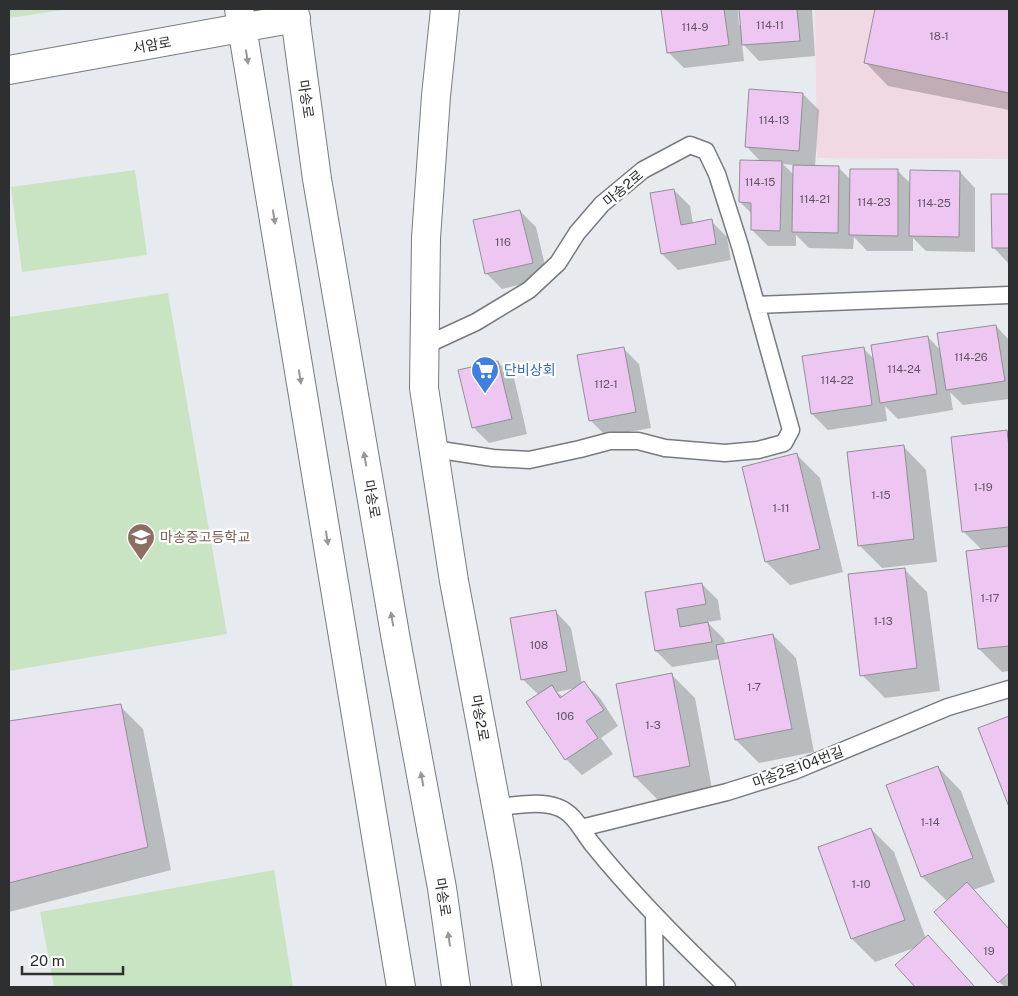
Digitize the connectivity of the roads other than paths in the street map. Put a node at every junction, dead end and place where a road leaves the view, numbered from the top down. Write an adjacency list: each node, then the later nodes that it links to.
1 (445, 9): 7 (street, 마송2로)
2 (295, 14): 3 (street, 서암로); 14 (street, 마송로, one-way to 2)
3 (241, 19): 4 (street, 서암로); 13 (street, one-way to 13)
4 (9, 70)
5 (1009, 295): 6 (lane)
6 (756, 305): 7 (lane, 마송2로); 8 (lane, 마송2로)
7 (424, 346): 8 (street, 마송2로)
8 (434, 449): 10 (street, 마송2로)
9 (1009, 690): 11 (lane, 마송2로104번길)
10 (496, 807): 11 (lane); 15 (street, 마송2로)
11 (581, 828): 12 (lane)
12 (654, 915): 16 (lane); 17 (lane)
13 (401, 987)
14 (456, 987)
15 (527, 987)
16 (655, 987)
17 (727, 987)

